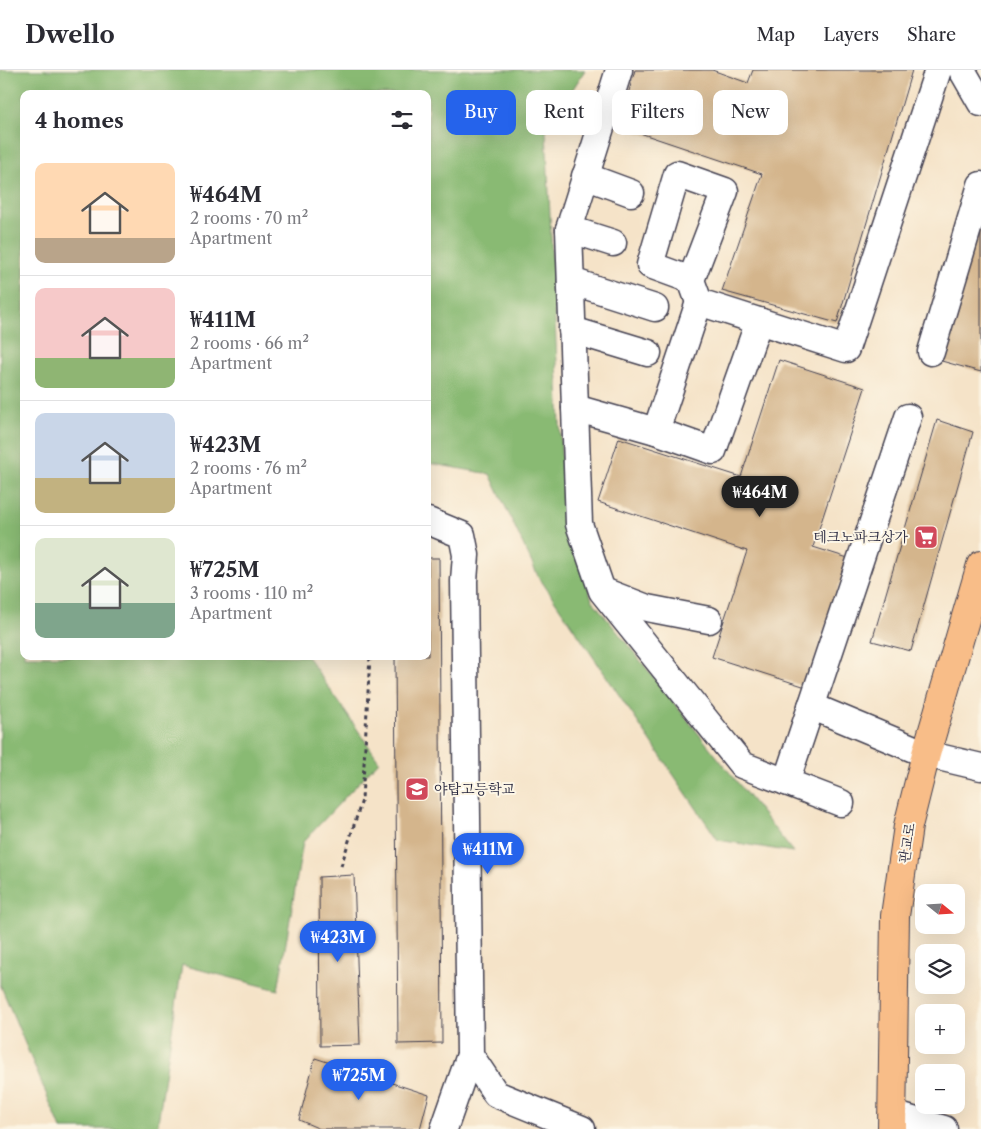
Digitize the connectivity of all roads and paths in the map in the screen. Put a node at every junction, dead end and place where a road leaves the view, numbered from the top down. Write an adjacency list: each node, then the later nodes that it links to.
1 (619, 70): 5 (street)
2 (938, 70): 12 (street)
3 (962, 70): 4 (street)
4 (981, 104)
5 (585, 176): 7 (street); 8 (street)
6 (981, 185): 15 (street)
7 (631, 193)
8 (569, 229): 9 (street); 10 (street)
9 (613, 243)
10 (570, 281): 11 (street); 13 (street)
11 (655, 308)
12 (759, 321): 18 (street); 18 (street)
13 (572, 330): 14 (street); 16 (street)
14 (648, 352)
15 (931, 352)
16 (575, 408): 18 (street); 21 (street)
17 (908, 417): 25 (street)
18 (656, 431)
19 (431, 522): 31 (street)
20 (981, 565): 22 (main road, 판교로)
21 (602, 591): 23 (street); 28 (street)
22 (975, 602): 26 (main road, 판교로)
23 (709, 620)
24 (370, 660): 30 (path)
25 (811, 706): 26 (street); 28 (street)
26 (926, 754): 27 (street); 32 (main road, 판교로)
27 (981, 768)
28 (786, 782): 29 (street)
29 (841, 803)
30 (341, 866)
31 (470, 1055): 33 (street); 34 (street)
32 (892, 1122): 35 (street)
33 (444, 1129)
34 (582, 1129)
35 (944, 1129)

